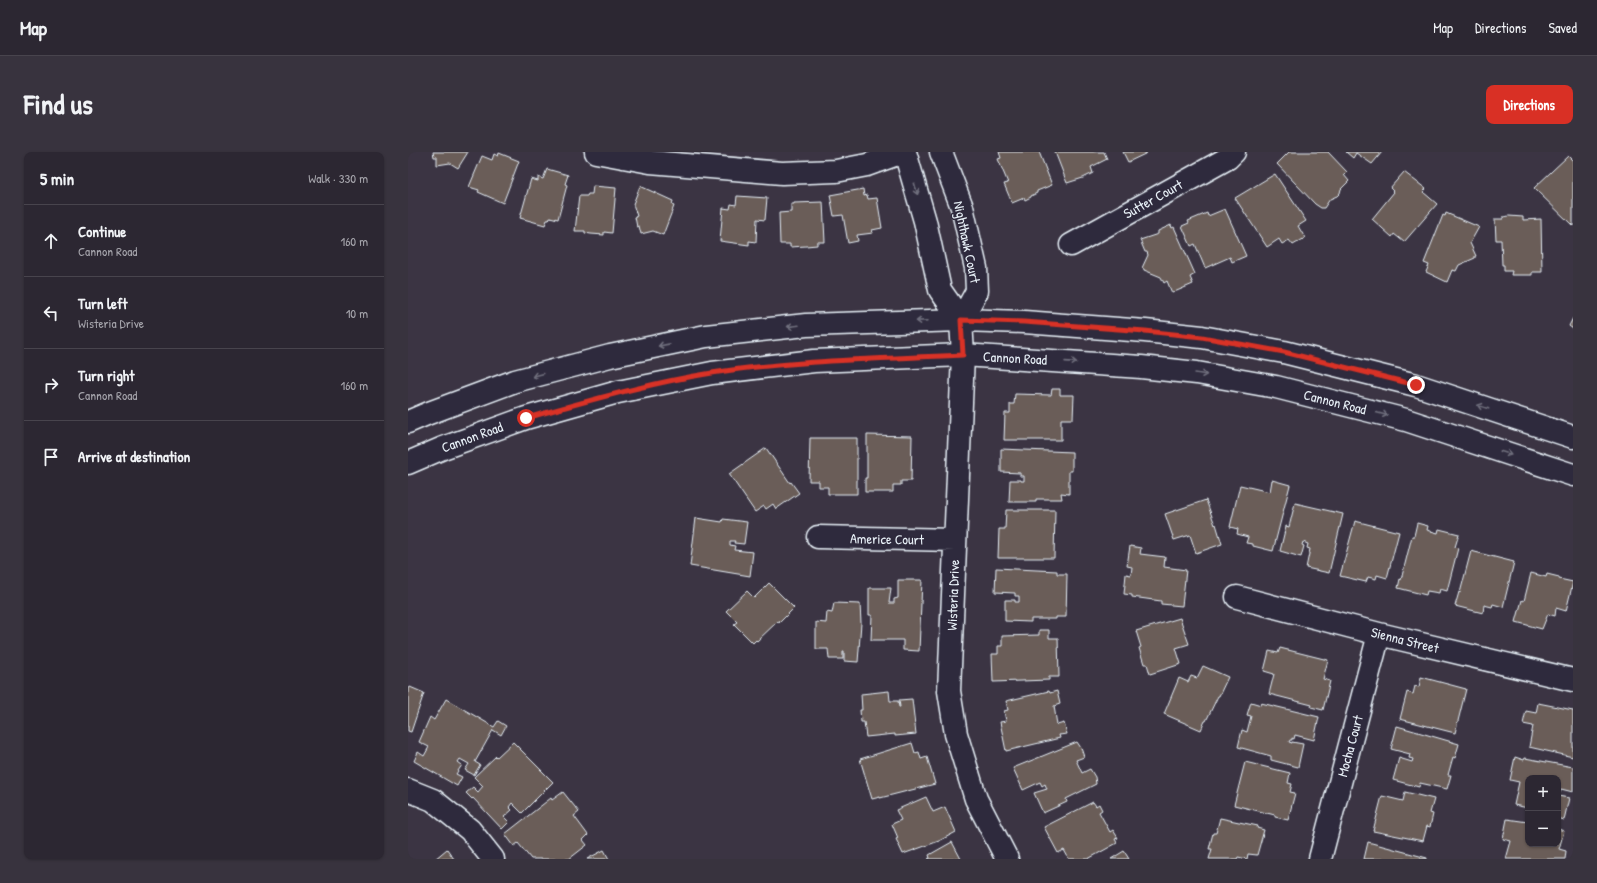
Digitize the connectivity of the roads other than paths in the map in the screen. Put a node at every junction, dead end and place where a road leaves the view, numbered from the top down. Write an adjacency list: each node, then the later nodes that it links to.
1 (596, 152): 5 (main road)
2 (904, 152): 5 (main road); 7 (main road, one-way to 7)
3 (941, 152): 7 (main road, Nighthawk Court)
4 (1234, 152): 6 (main road, Sutter Court)
5 (650, 157)
6 (1071, 244)
7 (961, 320): 8 (main road, Wisteria Drive); 9 (main road, one-way to 9); 10 (main road, one-way to 7)
8 (963, 355): 11 (main road, Cannon Road); 12 (main road, Cannon Road, one-way to 12); 14 (main road, Wisteria Drive)
9 (408, 422)
10 (1573, 437)
11 (408, 463)
12 (1573, 475)
13 (818, 537): 14 (main road, Americe Court)
14 (956, 540): 20 (main road, Wisteria Drive)
15 (1237, 597): 16 (main road, Sienna Street)
16 (1379, 634): 17 (main road, Sienna Street); 21 (main road, Mocha Court)
17 (1573, 680)
18 (408, 790): 19 (main road)
19 (493, 859)
20 (1007, 859)
21 (1320, 859)

